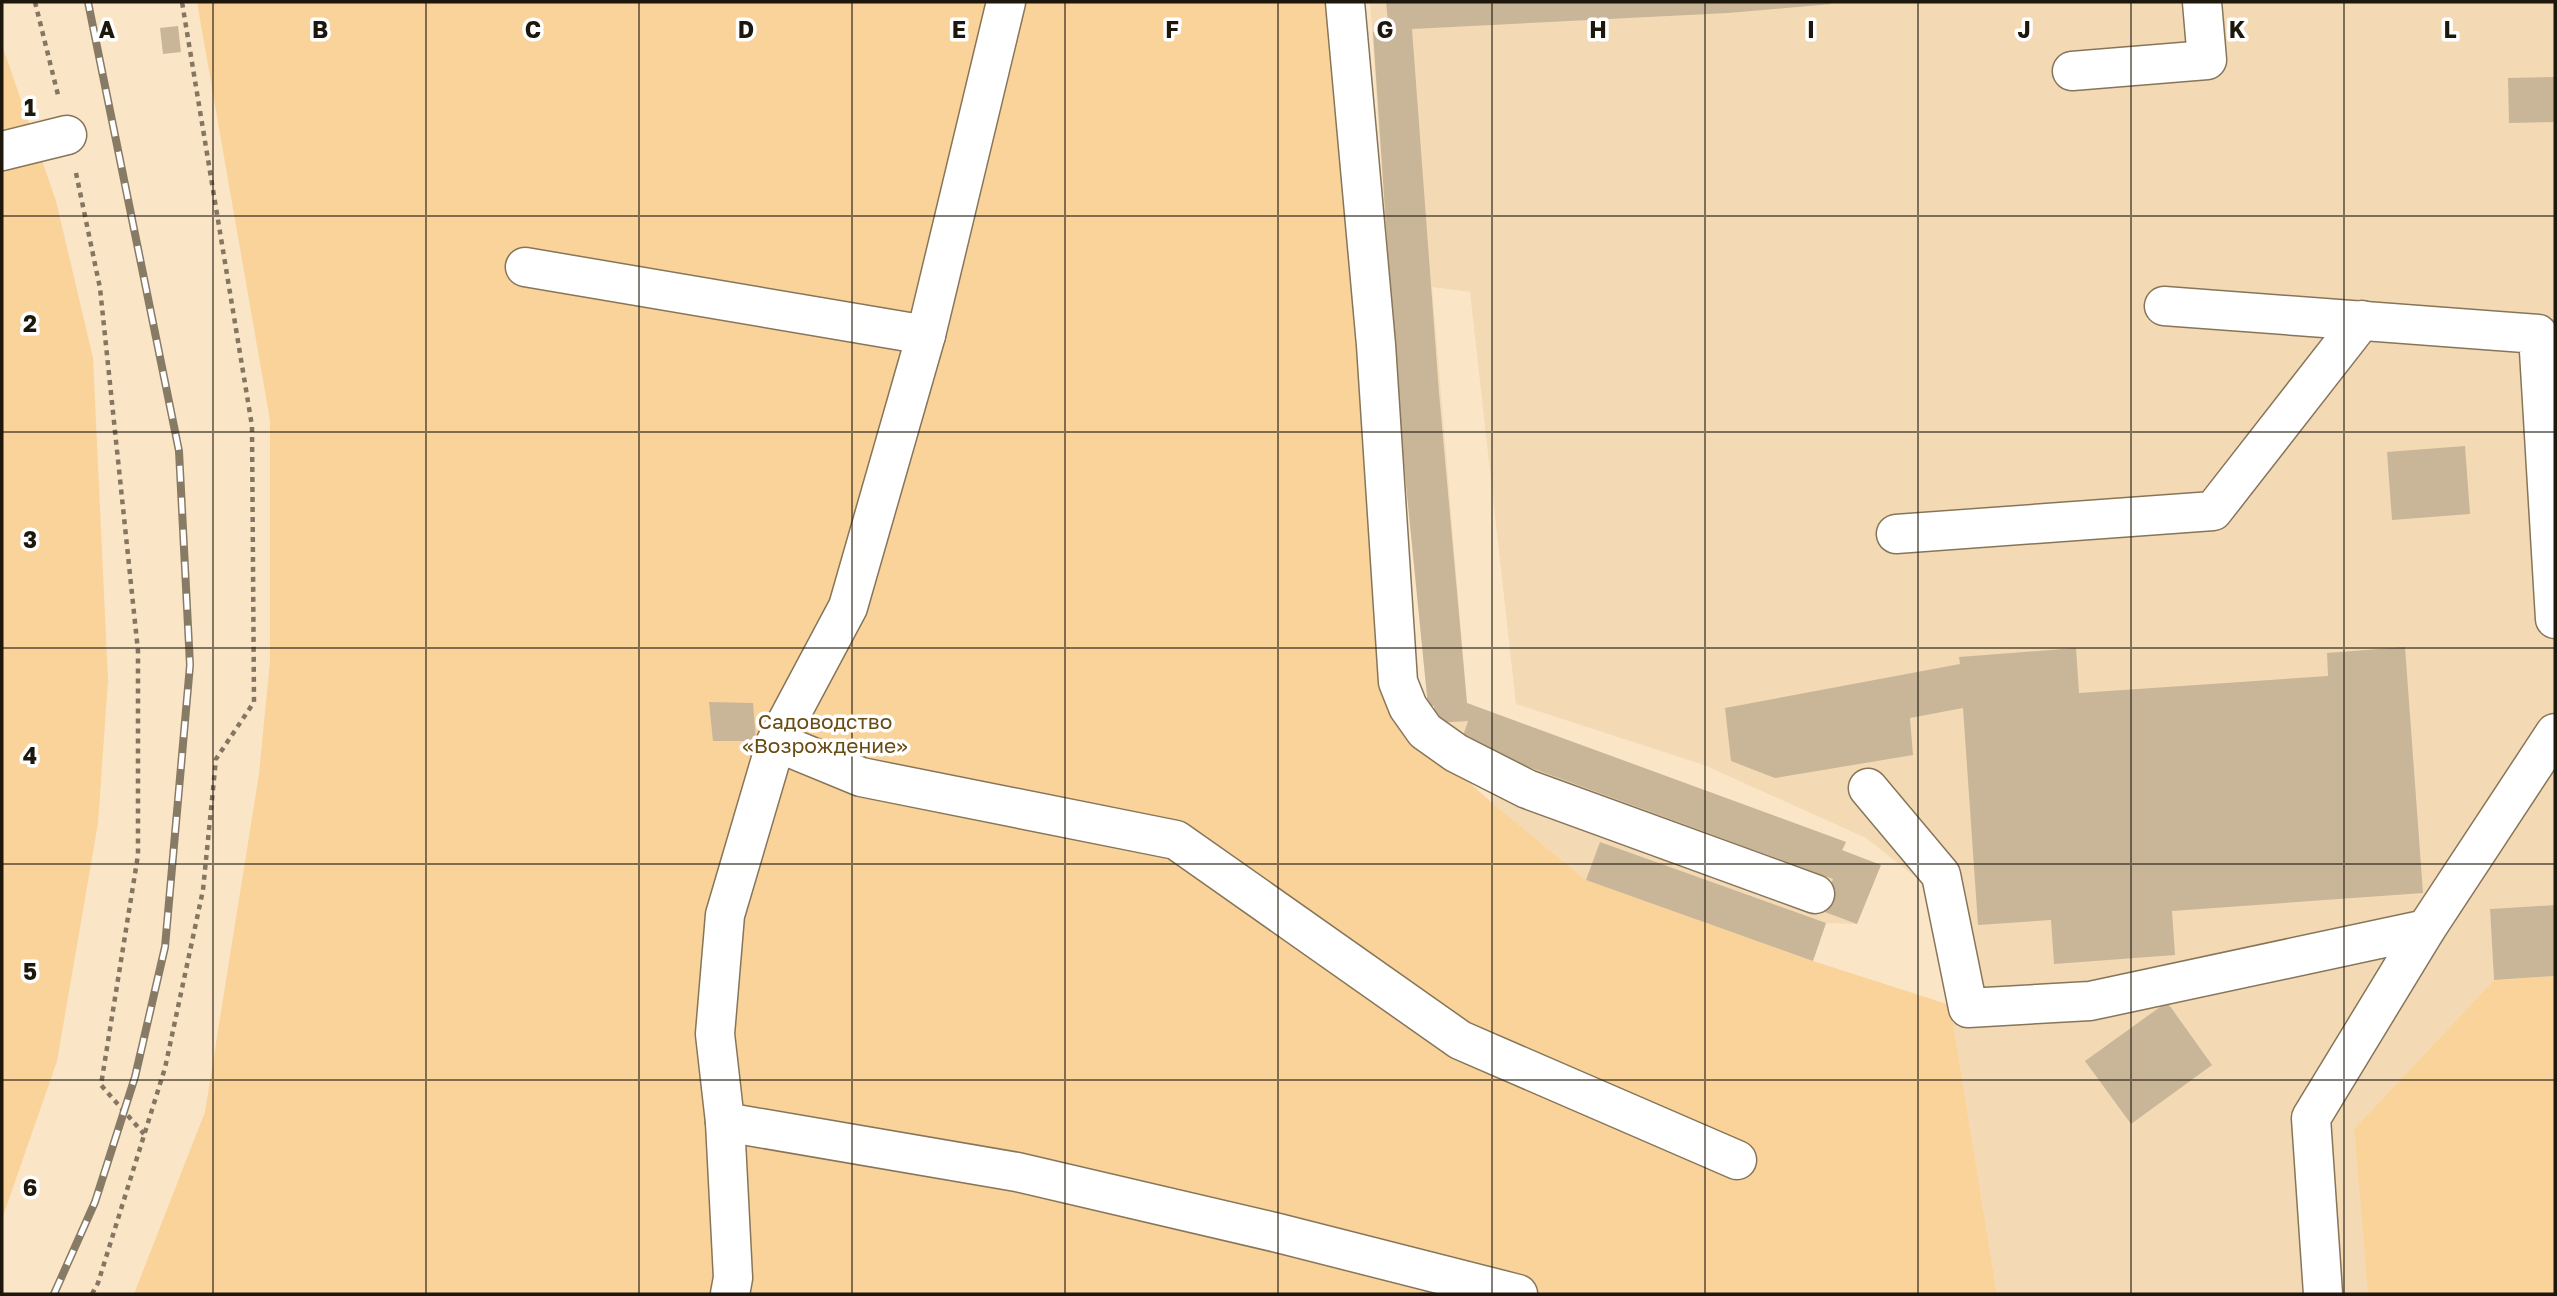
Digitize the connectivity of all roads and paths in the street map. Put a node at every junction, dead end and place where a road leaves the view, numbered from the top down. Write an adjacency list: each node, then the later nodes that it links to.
1 (35, 2): 7 (path)
2 (182, 2): 21 (path)
3 (1006, 2): 12 (street)
4 (1345, 2): 18 (street)
5 (2202, 2): 6 (street)
6 (2072, 71)
7 (67, 135): 8 (street); 21 (path)
8 (2, 151)
9 (526, 267): 12 (street)
10 (2164, 306): 11 (street)
11 (2361, 320): 13 (street); 14 (street)
12 (926, 335): 16 (street)
13 (1896, 534)
14 (2555, 620)
15 (2555, 733): 19 (street)
16 (776, 742): 20 (street); 22 (street)
17 (1868, 788): 19 (street)
18 (1815, 894)
19 (2426, 929): 26 (street)
20 (725, 1122): 24 (street); 25 (street)
21 (145, 1135): 23 (path)
22 (1737, 1160)
23 (92, 1294)
24 (730, 1294)
25 (1518, 1294)
26 (2323, 1294)

